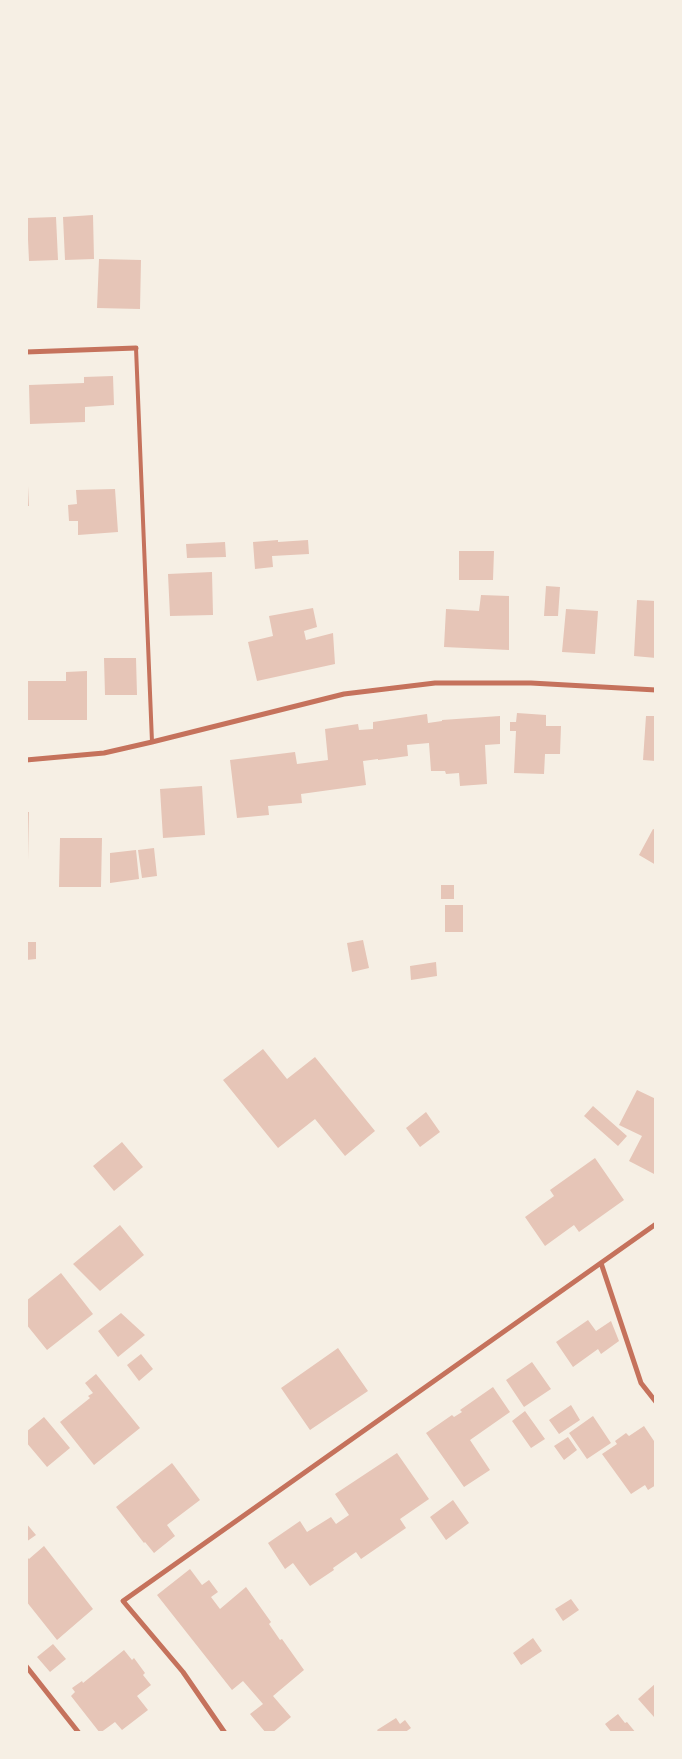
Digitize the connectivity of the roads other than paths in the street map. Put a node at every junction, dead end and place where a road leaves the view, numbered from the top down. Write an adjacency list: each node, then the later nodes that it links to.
1 (136, 348): 2 (street); 4 (lane)
2 (26, 352)
3 (656, 690): 4 (street)
4 (152, 742): 5 (street)
5 (26, 760)
6 (656, 1224): 7 (street)
7 (601, 1263): 8 (street); 11 (street)
8 (656, 1402)
9 (26, 1666): 10 (street)
10 (79, 1733)
11 (225, 1733)

